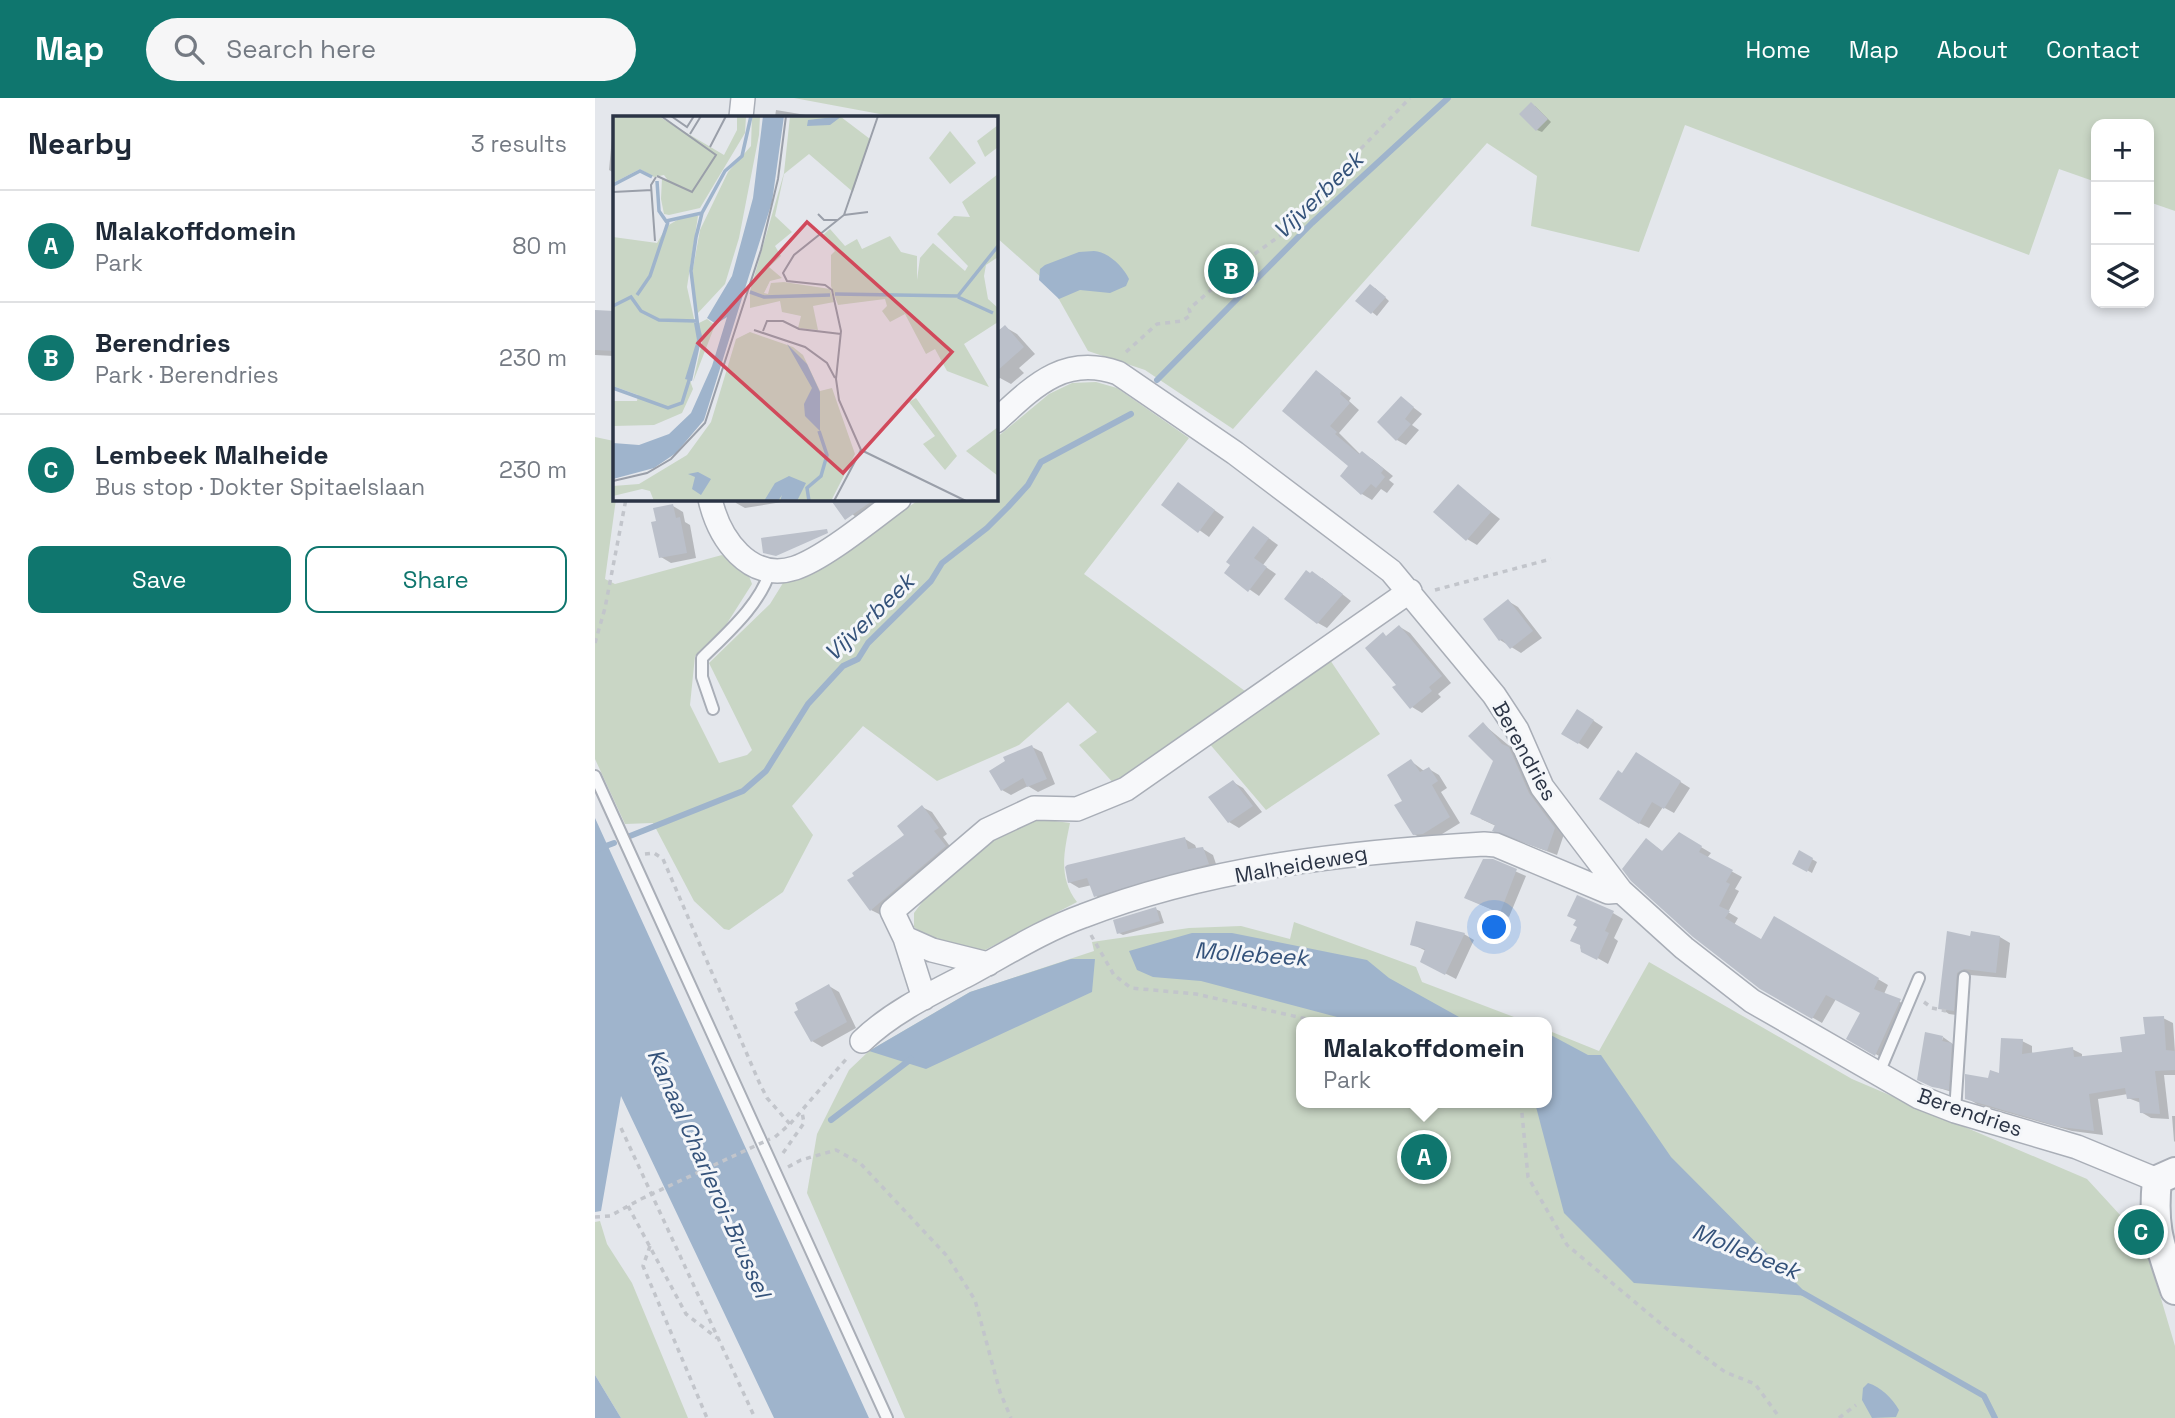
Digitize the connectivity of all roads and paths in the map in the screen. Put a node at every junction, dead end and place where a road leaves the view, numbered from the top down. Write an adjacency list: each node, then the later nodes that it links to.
1 (743, 98): 3 (street)
2 (1410, 98): 4 (path)
3 (741, 116)
4 (1118, 373): 5 (street, Berendries); 11 (street, Berendries)
5 (997, 420)
6 (626, 500): 12 (path)
7 (709, 500): 10 (street)
8 (897, 500): 10 (street)
9 (1551, 559): 11 (path)
10 (770, 571): 13 (lane)
11 (1414, 596): 16 (street, Berendries); 18 (street)
12 (595, 643)
13 (713, 709)
14 (595, 776): 15 (lane)
15 (632, 858): 31 (path); 33 (lane)
16 (1621, 891): 17 (street, Malheideweg); 27 (street, Berendries)
17 (1081, 916): 19 (street, Malheideweg); 25 (path)
18 (905, 938): 19 (street); 23 (street)
19 (988, 964): 23 (street, Malheideweg)
20 (1964, 977): 24 (lane)
21 (1919, 978): 22 (lane)
22 (1913, 993): 24 (path); 27 (lane)
23 (924, 998): 26 (street, Malheideweg)
24 (1962, 1013): 30 (lane)
25 (1297, 1017)
26 (862, 1041): 29 (path)
27 (1879, 1073): 30 (street, Berendries)
28 (1521, 1108): 45 (path)
29 (802, 1111): 31 (path); 33 (path)
30 (1955, 1111): 34 (street, Berendries)
31 (790, 1124): 35 (path, bridge)
32 (621, 1128): 39 (path)
33 (775, 1169): 43 (lane); 44 (path)
34 (2166, 1176): 38 (street)
35 (628, 1206): 36 (path); 37 (path)
36 (595, 1217)
37 (650, 1246): 39 (path); 41 (path)
38 (2175, 1290)
39 (719, 1339): 42 (path)
40 (1856, 1405): 46 (path)
41 (707, 1418)
42 (755, 1418)
43 (887, 1418)
44 (1011, 1418)
45 (1780, 1418)
46 (1839, 1418)

